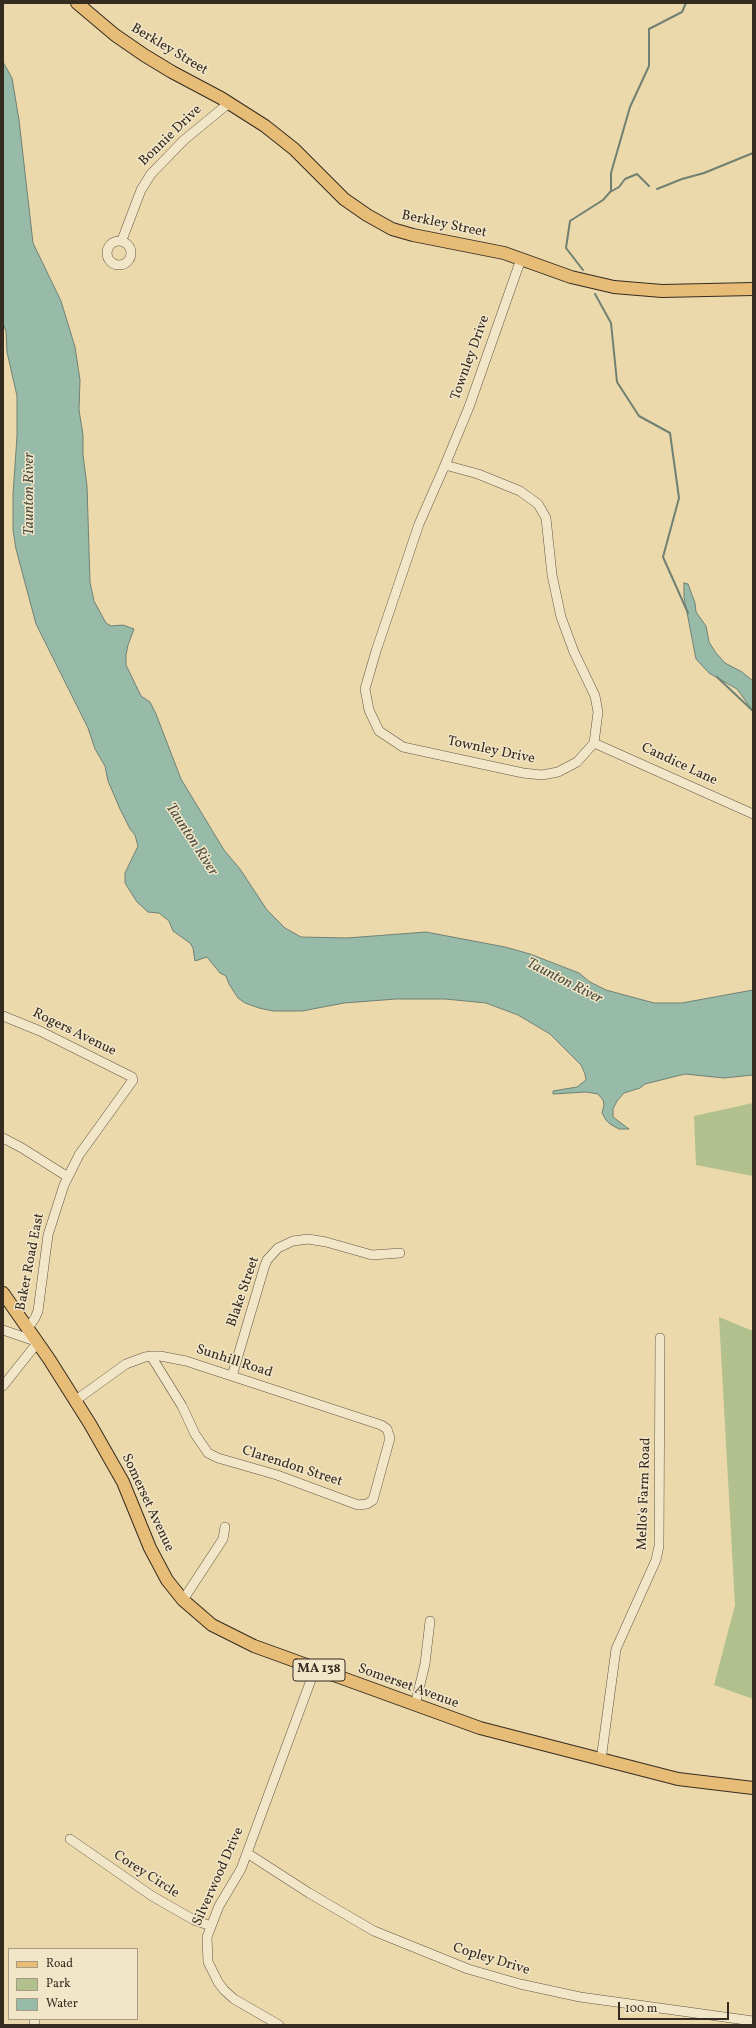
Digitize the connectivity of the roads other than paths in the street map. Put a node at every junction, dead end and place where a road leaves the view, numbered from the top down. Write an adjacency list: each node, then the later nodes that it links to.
1 (77, 3): 2 (main road, Berkley Street)
2 (229, 103): 3 (street, Bonnie Drive); 4 (main road, Berkley Street)
3 (122, 240)
4 (521, 259): 5 (main road, Berkley Street); 6 (street, Townley Drive)
5 (753, 289)
6 (445, 466): 7 (street); 7 (street, Townley Drive)
7 (594, 743): 8 (street, Candice Lane)
8 (753, 814)
9 (3, 1016): 10 (street, Rogers Avenue)
10 (132, 1077): 12 (street, Baker Road East)
11 (3, 1138): 12 (street)
12 (68, 1177): 15 (street, Baker Road East)
13 (400, 1253): 20 (street, Blake Street)
14 (3, 1294): 15 (main road, MA 138)
15 (28, 1328): 18 (main road, MA 138)
16 (3, 1330): 18 (street)
17 (660, 1338): 29 (street, Mello's Farm Road)
18 (38, 1342): 21 (street); 22 (main road, Somerset Avenue / MA 138)
19 (151, 1356): 20 (street, Sunhill Road); 22 (street, Sunhill Road); 23 (street, Clarendon Street)
20 (232, 1376): 23 (street, Sunhill Road)
21 (3, 1386)
22 (76, 1400): 25 (main road, Somerset Avenue / MA 138)
23 (367, 1504)
24 (225, 1527): 25 (street)
25 (183, 1600): 27 (main road, Somerset Avenue / MA 138)
26 (430, 1621): 28 (street)
27 (315, 1669): 28 (main road, Somerset Avenue / MA 138); 32 (street, Silverwood Drive)
28 (415, 1705): 29 (main road, Somerset Avenue / MA 138)
29 (601, 1760): 30 (main road, Somerset Avenue / MA 138)
30 (753, 1788)
31 (70, 1839): 33 (street, Corey Circle)
32 (247, 1853): 33 (street, Silverwood Drive); 34 (street, Copley Drive)
33 (211, 1926): 35 (street, Silverwood Drive)
34 (753, 2021)
35 (279, 2025)

